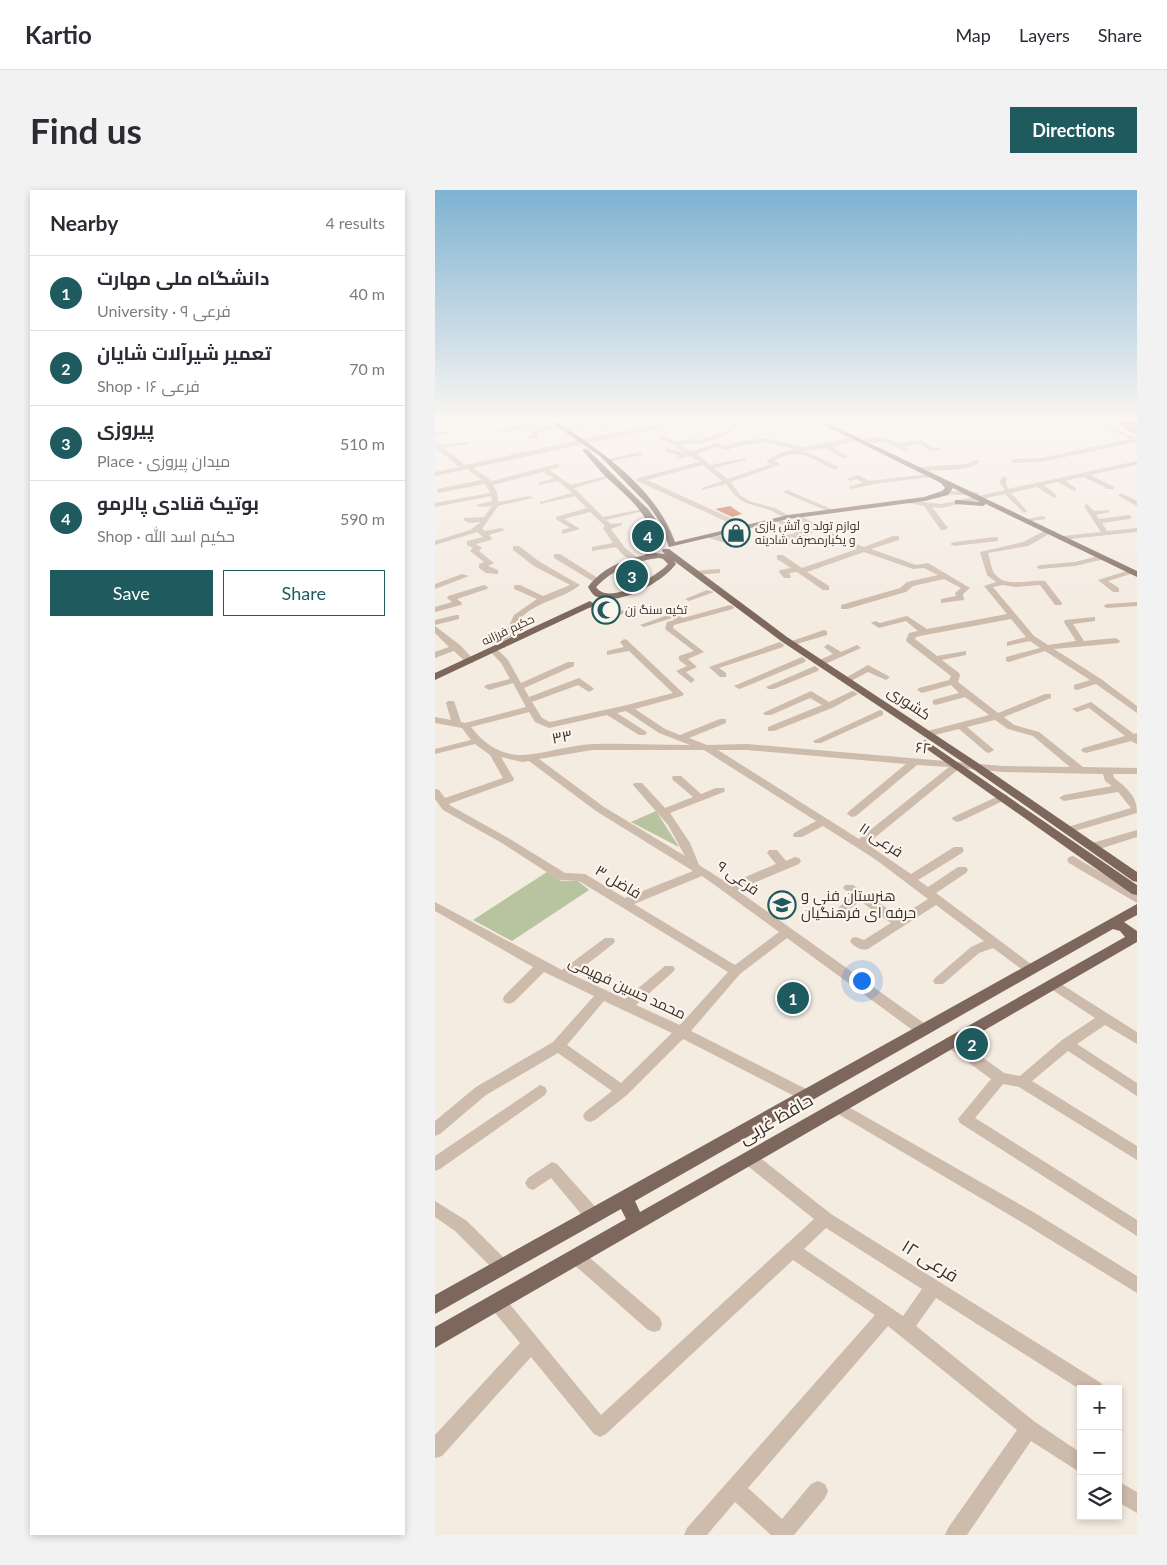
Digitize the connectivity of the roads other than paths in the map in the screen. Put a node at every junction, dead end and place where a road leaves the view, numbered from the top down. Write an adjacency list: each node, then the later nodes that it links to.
1 (727, 481): 25 (street)
2 (489, 482): 29 (street); 38 (street)
3 (549, 482): 19 (street)
4 (563, 482): 21 (street)
5 (589, 482): 21 (street)
6 (615, 482): 49 (main road)
7 (630, 482): 76 (main road)
8 (646, 482): 54 (street)
9 (725, 482): 24 (street)
10 (880, 482): 18 (street)
11 (944, 482): 31 (main road)
12 (947, 482): 35 (main road)
13 (1003, 482): 27 (street)
14 (1041, 482): 27 (street)
15 (1052, 482): 20 (street)
16 (1062, 482): 26 (street)
17 (1099, 482): 23 (street)
18 (869, 483): 22 (street)
19 (541, 484)
20 (1039, 485): 27 (street); 36 (street)
21 (570, 487): 32 (street)
22 (852, 487)
23 (1108, 488)
24 (704, 489)
25 (732, 489): 28 (street); 39 (street)
26 (1074, 489)
27 (1006, 490): 35 (street); 50 (street)
28 (724, 491)
29 (440, 492)
30 (787, 492): 51 (street)
31 (945, 493): 35 (street); 41 (main road)
32 (577, 494): 48 (street); 55 (street)
33 (507, 495): 38 (street)
34 (1121, 495): 43 (street)
35 (976, 496): 42 (street); 47 (main road)
36 (1054, 496)
37 (529, 498): 38 (street)
38 (495, 500): 44 (street); 45 (street); 62 (street)
39 (743, 500): 40 (street); 57 (street)
40 (733, 502)
41 (927, 502): 42 (street); 51 (main road); 71 (street)
42 (958, 502): 47 (main road)
43 (1137, 504)
44 (435, 505)
45 (479, 506)
46 (1087, 506): 53 (street)
47 (999, 507): 65 (main road)
48 (592, 509): 55 (street); 63 (street)
49 (646, 509): 63 (street); 101 (main road)
50 (1024, 511)
51 (833, 512): 56 (main road)
52 (1107, 512): 53 (street)
53 (1093, 513): 66 (street)
54 (716, 514): 59 (street); 69 (street)
55 (564, 516): 75 (street)
56 (797, 516): 57 (main road); 70 (street)
57 (788, 517): 64 (main road)
58 (1129, 517): 66 (street)
59 (702, 518)
60 (1043, 518): 65 (street)
61 (466, 519): 62 (street)
62 (485, 519): 74 (street)
63 (601, 519): 68 (street)
64 (777, 520): 69 (main road); 80 (street)
65 (1026, 520): 77 (main road)
66 (1097, 521): 79 (street)
67 (620, 524): 68 (street)
68 (610, 526): 92 (street)
69 (745, 528): 81 (main road)
70 (817, 528): 80 (street); 82 (street)
71 (944, 528)
72 (501, 530): 74 (street)
73 (1137, 530): 78 (street)
74 (480, 531): 89 (street); 109 (street)
75 (565, 532)
76 (668, 532): 86 (main road); 99 (main road)
77 (1049, 532): 84 (main road); 98 (street)
78 (1125, 532): 79 (street); 88 (street)
79 (1105, 533): 84 (street)
80 (803, 534): 90 (street)
81 (712, 536): 86 (main road); 94 (street)
82 (831, 536): 91 (street); 97 (street)
83 (896, 538): 97 (street)
84 (1063, 538): 103 (main road)
85 (995, 539): 87 (street)
86 (690, 540): 99 (main road)
87 (983, 540): 93 (street); 98 (street)
88 (1137, 541)
89 (435, 543)
90 (789, 543)
91 (814, 543)
92 (618, 544): 96 (street); 104 (street)
93 (954, 544)
94 (738, 545)
95 (516, 548): 124 (street)
96 (595, 549)
97 (862, 550): 107 (street); 114 (street)
98 (995, 550): 116 (street)
99 (666, 551): 101 (main road); 105 (main road, کشوری); 110 (main road, کشوری)
100 (557, 556): 115 (street)
101 (649, 556): 104 (main road)
102 (780, 557): 107 (street)
103 (1102, 557): 106 (street); 111 (main road)
104 (635, 560): 115 (main road)
105 (672, 564): 127 (main road, کشوری); 130 (main road, حکیم فرزانه)
106 (1040, 567)
107 (799, 570): 113 (street); 123 (street)
108 (717, 571): 110 (street)
109 (495, 572)
110 (695, 573): 158 (main road, کشوری)
111 (1135, 573): 126 (street)
112 (465, 576): 119 (street)
113 (787, 576)
114 (945, 576): 118 (street); 122 (street)
115 (597, 580): 129 (main road)
116 (1003, 583): 122 (street); 135 (street)
117 (553, 584): 124 (street)
118 (910, 584): 128 (street); 131 (street)
119 (435, 587)
120 (484, 587): 142 (street)
121 (517, 587): 132 (street)
122 (977, 587): 134 (street); 145 (street)
123 (826, 588)
124 (566, 589): 132 (street)
125 (877, 589): 131 (street)
126 (1116, 590)
127 (710, 592): 133 (street); 140 (main road, کشوری)
128 (921, 592)
129 (597, 593): 130 (main road); 136 (main road)
130 (616, 595): 136 (main road, حکیم فرزانه)
131 (884, 595): 141 (street)
132 (543, 599): 143 (street)
133 (689, 599)
134 (944, 601)
135 (1058, 603)
136 (590, 604): 144 (street); 160 (main road, حکیم فرزانه)
137 (1136, 605): 139 (street)
138 (511, 606): 143 (street)
139 (1107, 606)
140 (730, 607): 148 (street); 158 (main road, کشوری)
141 (844, 607)
142 (435, 610)
143 (523, 612): 160 (street)
144 (624, 612)
145 (1011, 616): 153 (street); 155 (street)
146 (456, 617): 149 (street)
147 (1092, 619): 157 (street)
148 (682, 621): 151 (street); 179 (street)
149 (435, 623)
150 (875, 623): 153 (street)
151 (643, 625)
152 (435, 629): 161 (street)
153 (925, 632): 170 (street)
154 (824, 633): 158 (street)
155 (1031, 638): 159 (street); 164 (street)
156 (1116, 641): 157 (street)
157 (1081, 642): 164 (street)
158 (785, 644): 172 (main road, کشوری); 175 (main road, کشوری); 176 (street)
159 (1010, 644)
160 (503, 645): 165 (main road, حکیم فرزانه)
161 (457, 647): 169 (street); 173 (street)
162 (829, 647): 168 (street)
163 (857, 648): 168 (street)
164 (1045, 648): 171 (street); 181 (street)
165 (493, 650): 173 (main road, حکیم فرزانه); 183 (street)
166 (610, 653): 197 (street)
167 (963, 653): 170 (street)
168 (839, 655): 175 (street)
169 (435, 656)
170 (935, 658): 182 (street)
171 (1009, 659)
172 (802, 660): 175 (main road, کشوری); 189 (street)
173 (470, 661): 177 (main road, حکیم فرزانه)
174 (571, 664): 183 (street)
175 (818, 666): 180 (main road, کشوری); 185 (street); 190 (main road, کشوری)
176 (723, 674)
177 (435, 677)
178 (886, 677): 180 (street)
179 (691, 680)
180 (846, 680): 210 (main road, کشوری)
181 (1098, 681): 186 (street); 199 (street)
182 (953, 682): 188 (street); 191 (street)
183 (517, 683): 184 (street); 195 (street)
184 (489, 687)
185 (771, 687)
186 (1077, 687)
187 (589, 689): 195 (street)
188 (922, 690)
189 (749, 692)
190 (853, 694): 196 (street); 202 (main road, کشوری)
191 (966, 694): 193 (street); 203 (street)
192 (1048, 696): 203 (street)
193 (936, 702)
194 (451, 703): 206 (street)
195 (529, 705): 200 (street); 206 (street)
196 (829, 706): 201 (street); 208 (street)
197 (628, 708): 200 (street); 211 (street)
198 (1077, 708): 212 (street)
199 (1136, 708)
200 (609, 712): 209 (street)
201 (768, 713)
202 (880, 713): 214 (street); 222 (main road, کشوری)
203 (998, 716): 207 (street); 224 (street)
204 (435, 720): 206 (street)
205 (723, 721): 211 (street)
206 (460, 725): 213 (street, ۳۳)
207 (961, 726): 210 (street); 216 (street)
208 (771, 729)
209 (642, 733)
210 (927, 734): 223 (main road, کشوری)
211 (680, 738): 215 (street)
212 (1136, 738): 217 (street)
213 (477, 741): 218 (street); 219 (street, ۳۳)
214 (818, 741)
215 (707, 748): 220 (street, ۳۳); 221 (street, ۶۲); 240 (street, فرعی ۱۱)
216 (989, 750)
217 (1086, 750)
218 (437, 752)
219 (494, 753): 220 (street, ۳۳); 235 (street)
220 (531, 758): 249 (street, فرعی ۹)
221 (914, 762): 222 (street, ۶۲); 238 (street)
222 (958, 766): 223 (street, ۶۲); 232 (main road, کشوری); 244 (street)
223 (977, 767): 224 (street, ۶۲); 241 (main road, کشوری)
224 (1080, 770): 225 (street, ۶۲)
225 (1107, 770): 226 (street, ۶۲); 229 (street)
226 (1137, 771)
227 (677, 778): 233 (street)
228 (638, 785): 237 (street)
229 (1121, 788): 234 (street); 236 (street)
230 (720, 790): 233 (street)
231 (435, 792): 235 (street, فاضل ۳)
232 (1003, 797): 239 (street); 254 (main road, کشوری)
233 (700, 798): 237 (street)
234 (1064, 798)
235 (444, 802): 257 (street, فاضل ۳)
236 (1137, 810): 241 (street)
237 (664, 812): 249 (street)
238 (852, 814)
239 (957, 819)
240 (824, 821): 243 (street); 244 (street, فرعی ۱۱)
241 (1067, 830): 245 (main road, کشوری)
242 (1137, 833): 245 (street)
243 (798, 835)
244 (861, 844): 252 (street, فرعی ۱۱)
245 (1093, 847): 251 (main road, کشوری)
246 (958, 850): 252 (street)
247 (773, 853): 253 (street)
248 (1073, 860): 256 (street)
249 (698, 869): 253 (street, فرعی ۹); 257 (street)
250 (962, 870): 255 (street)
251 (1137, 878)
252 (911, 879): 255 (street, فرعی ۱۱)
253 (728, 889): 263 (street, فرعی ۹)
254 (1137, 891)
255 (933, 896): 261 (street); 267 (street, فرعی ۱۱)
256 (1137, 899)
257 (625, 903): 270 (street, فاضل ۳)
258 (435, 906): 268 (street, محمد حسین فهیمی)
259 (844, 908): 261 (street)
260 (1137, 910): 262 (main road, حافظ غربی)
261 (900, 923): 266 (street)
262 (1112, 924): 264 (main road); 271 (main road, حافظ غربی)
263 (787, 932): 270 (street); 279 (street, فرعی ۹)
264 (1134, 937): 274 (main road, حافظ غربی)
265 (609, 941): 272 (street)
266 (856, 941)
267 (994, 942): 271 (street, فرعی ۱۱); 273 (street)
268 (542, 966): 272 (street, محمد حسین فهیمی); 276 (street)
269 (669, 969): 277 (street)
270 (737, 970): 280 (street)
271 (1031, 970): 279 (main road, حافظ غربی)
272 (563, 976): 275 (street, محمد حسین فهیمی)
273 (939, 981)
274 (1053, 984): 278 (street); 282 (main road, حافظ غربی)
275 (602, 994): 277 (street, محمد حسین فهیمی); 284 (street)
276 (509, 999)
277 (626, 1006): 280 (street, محمد حسین فهیمی)
278 (1105, 1019): 281 (street); 283 (street)
279 (923, 1030): 289 (main road, حافظ غربی)
280 (682, 1032): 288 (street); 289 (street, محمد حسین فهیمی)
281 (1137, 1039)
282 (951, 1042): 285 (street); 290 (main road, حافظ غربی)
283 (1067, 1044): 285 (street); 286 (street)
284 (558, 1046): 288 (street); 292 (street)
285 (1011, 1081): 293 (street); 302 (street)
286 (1137, 1090)
287 (541, 1091): 295 (street)
288 (622, 1091): 291 (street)
289 (807, 1096): 297 (main road, حافظ غربی)
290 (838, 1107): 294 (main road, حافظ غربی); 306 (street)
291 (590, 1116)
292 (437, 1125)
293 (1137, 1154)
294 (749, 1158): 300 (street, فرعی ۱۲); 301 (main road, حافظ غربی)
295 (435, 1164)
296 (533, 1183): 299 (street)
297 (624, 1198): 299 (main road, حافظ غربی); 301 (main road)
298 (435, 1208): 305 (street)
299 (593, 1216): 305 (main road, حافظ غربی)
300 (825, 1218): 303 (street); 307 (street, فرعی ۱۲)
301 (637, 1222): 304 (main road, حافظ غربی)
302 (1137, 1228)
303 (792, 1250): 310 (street); 314 (street)
304 (577, 1257): 308 (main road, حافظ غربی); 311 (street)
305 (502, 1267): 309 (main road, حافظ غربی)
306 (1137, 1285)
307 (934, 1287): 312 (street); 315 (street, فرعی ۱۲)
308 (497, 1302): 313 (main road, حافظ غربی); 314 (street)
309 (435, 1305)
310 (887, 1314): 312 (street); 319 (street)
311 (654, 1324)
312 (904, 1329): 316 (street)
313 (435, 1338)
314 (531, 1344): 317 (street)
315 (1089, 1385)
316 (1029, 1428): 318 (street); 324 (street)
317 (435, 1449)
318 (1077, 1461)
319 (735, 1488): 320 (street); 323 (street)
320 (818, 1491)
321 (1122, 1493): 322 (street)
322 (1137, 1503)
323 (694, 1535)
324 (955, 1535)

